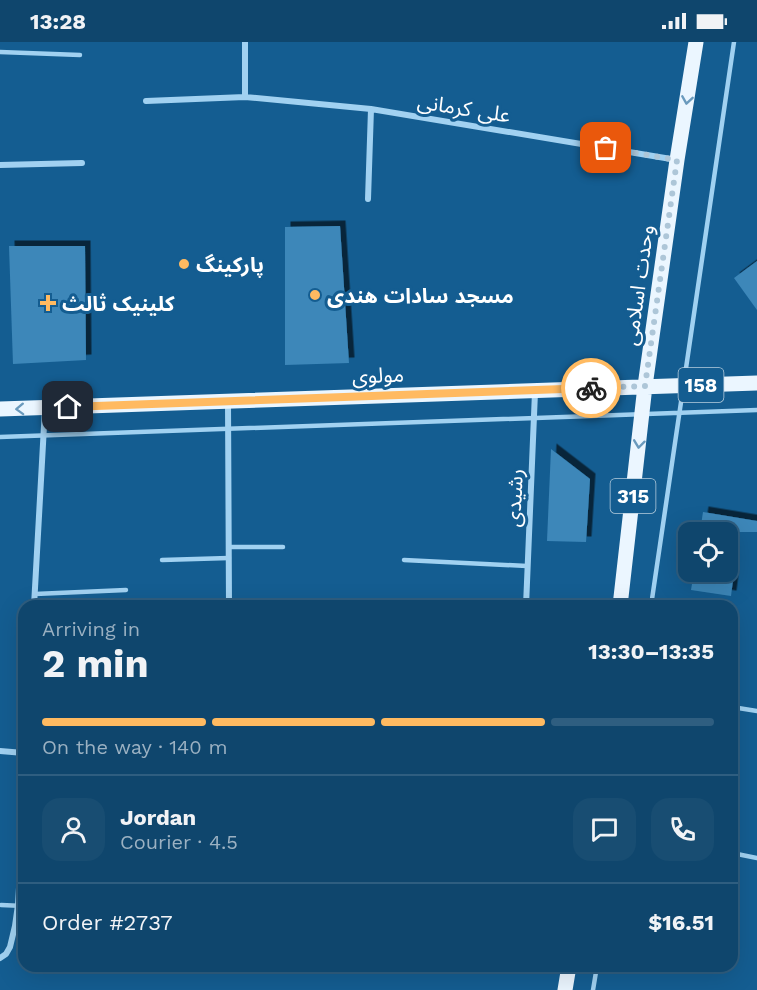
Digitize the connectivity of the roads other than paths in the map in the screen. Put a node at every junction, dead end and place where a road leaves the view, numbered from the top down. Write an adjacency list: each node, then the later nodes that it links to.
1 (244, 42): 6 (street)
2 (696, 42): 9 (main road, وحدت اسلامی / 315, one-way to 9)
3 (734, 42): 14 (lane)
4 (0, 52): 5 (lane)
5 (80, 55)
6 (245, 97): 7 (street, علی کرمانی); 8 (street, علی کرمانی)
7 (146, 101)
8 (370, 109): 9 (street, علی کرمانی); 12 (street)
9 (677, 160): 15 (main road, وحدت اسلامی / 315)
10 (82, 163): 11 (street)
11 (0, 165)
12 (368, 198)
13 (757, 383): 14 (main road, مولوی / 158)
14 (683, 385): 15 (main road, مولوی / 158); 21 (lane)
15 (645, 386): 16 (main road, مولوی / 158); 22 (main road, وحدت اسلامی / 315)
16 (535, 391): 17 (main road, مولوی / 158); 23 (street, رشیدی)
17 (228, 401): 18 (main road, مولوی / 158); 24 (street)
18 (45, 408): 19 (main road, مولوی / 158, one-way to 19); 25 (street)
19 (0, 409)
20 (757, 410): 21 (lane)
21 (680, 412): 22 (lane); 39 (lane)
22 (643, 413): 23 (lane); 38 (main road, وحدت اسلامی / 315, one-way to 38)
23 (534, 418): 24 (lane); 32 (street, رشیدی)
24 (229, 429): 25 (lane); 27 (street)
25 (43, 435): 26 (lane); 34 (street)
26 (0, 437)
27 (229, 547): 28 (lane); 29 (street)
28 (283, 547)
29 (229, 558): 30 (lane); 36 (street)
30 (162, 560)
31 (404, 560): 32 (lane)
32 (527, 566): 37 (street, رشیدی)
33 (126, 590): 34 (lane)
34 (35, 594): 35 (street)
35 (34, 600)
36 (229, 600)
37 (526, 600)
38 (621, 600)
39 (652, 600)
40 (738, 708): 41 (lane)
41 (757, 711)
42 (0, 751): 43 (street)
43 (18, 752)
44 (738, 854): 45 (lane)
45 (757, 858)
46 (1, 905): 47 (lane)
47 (18, 905)
48 (18, 916): 49 (street)
49 (0, 958)
50 (567, 972): 52 (main road)
51 (596, 972): 53 (lane)
52 (565, 990)
53 (593, 990)

